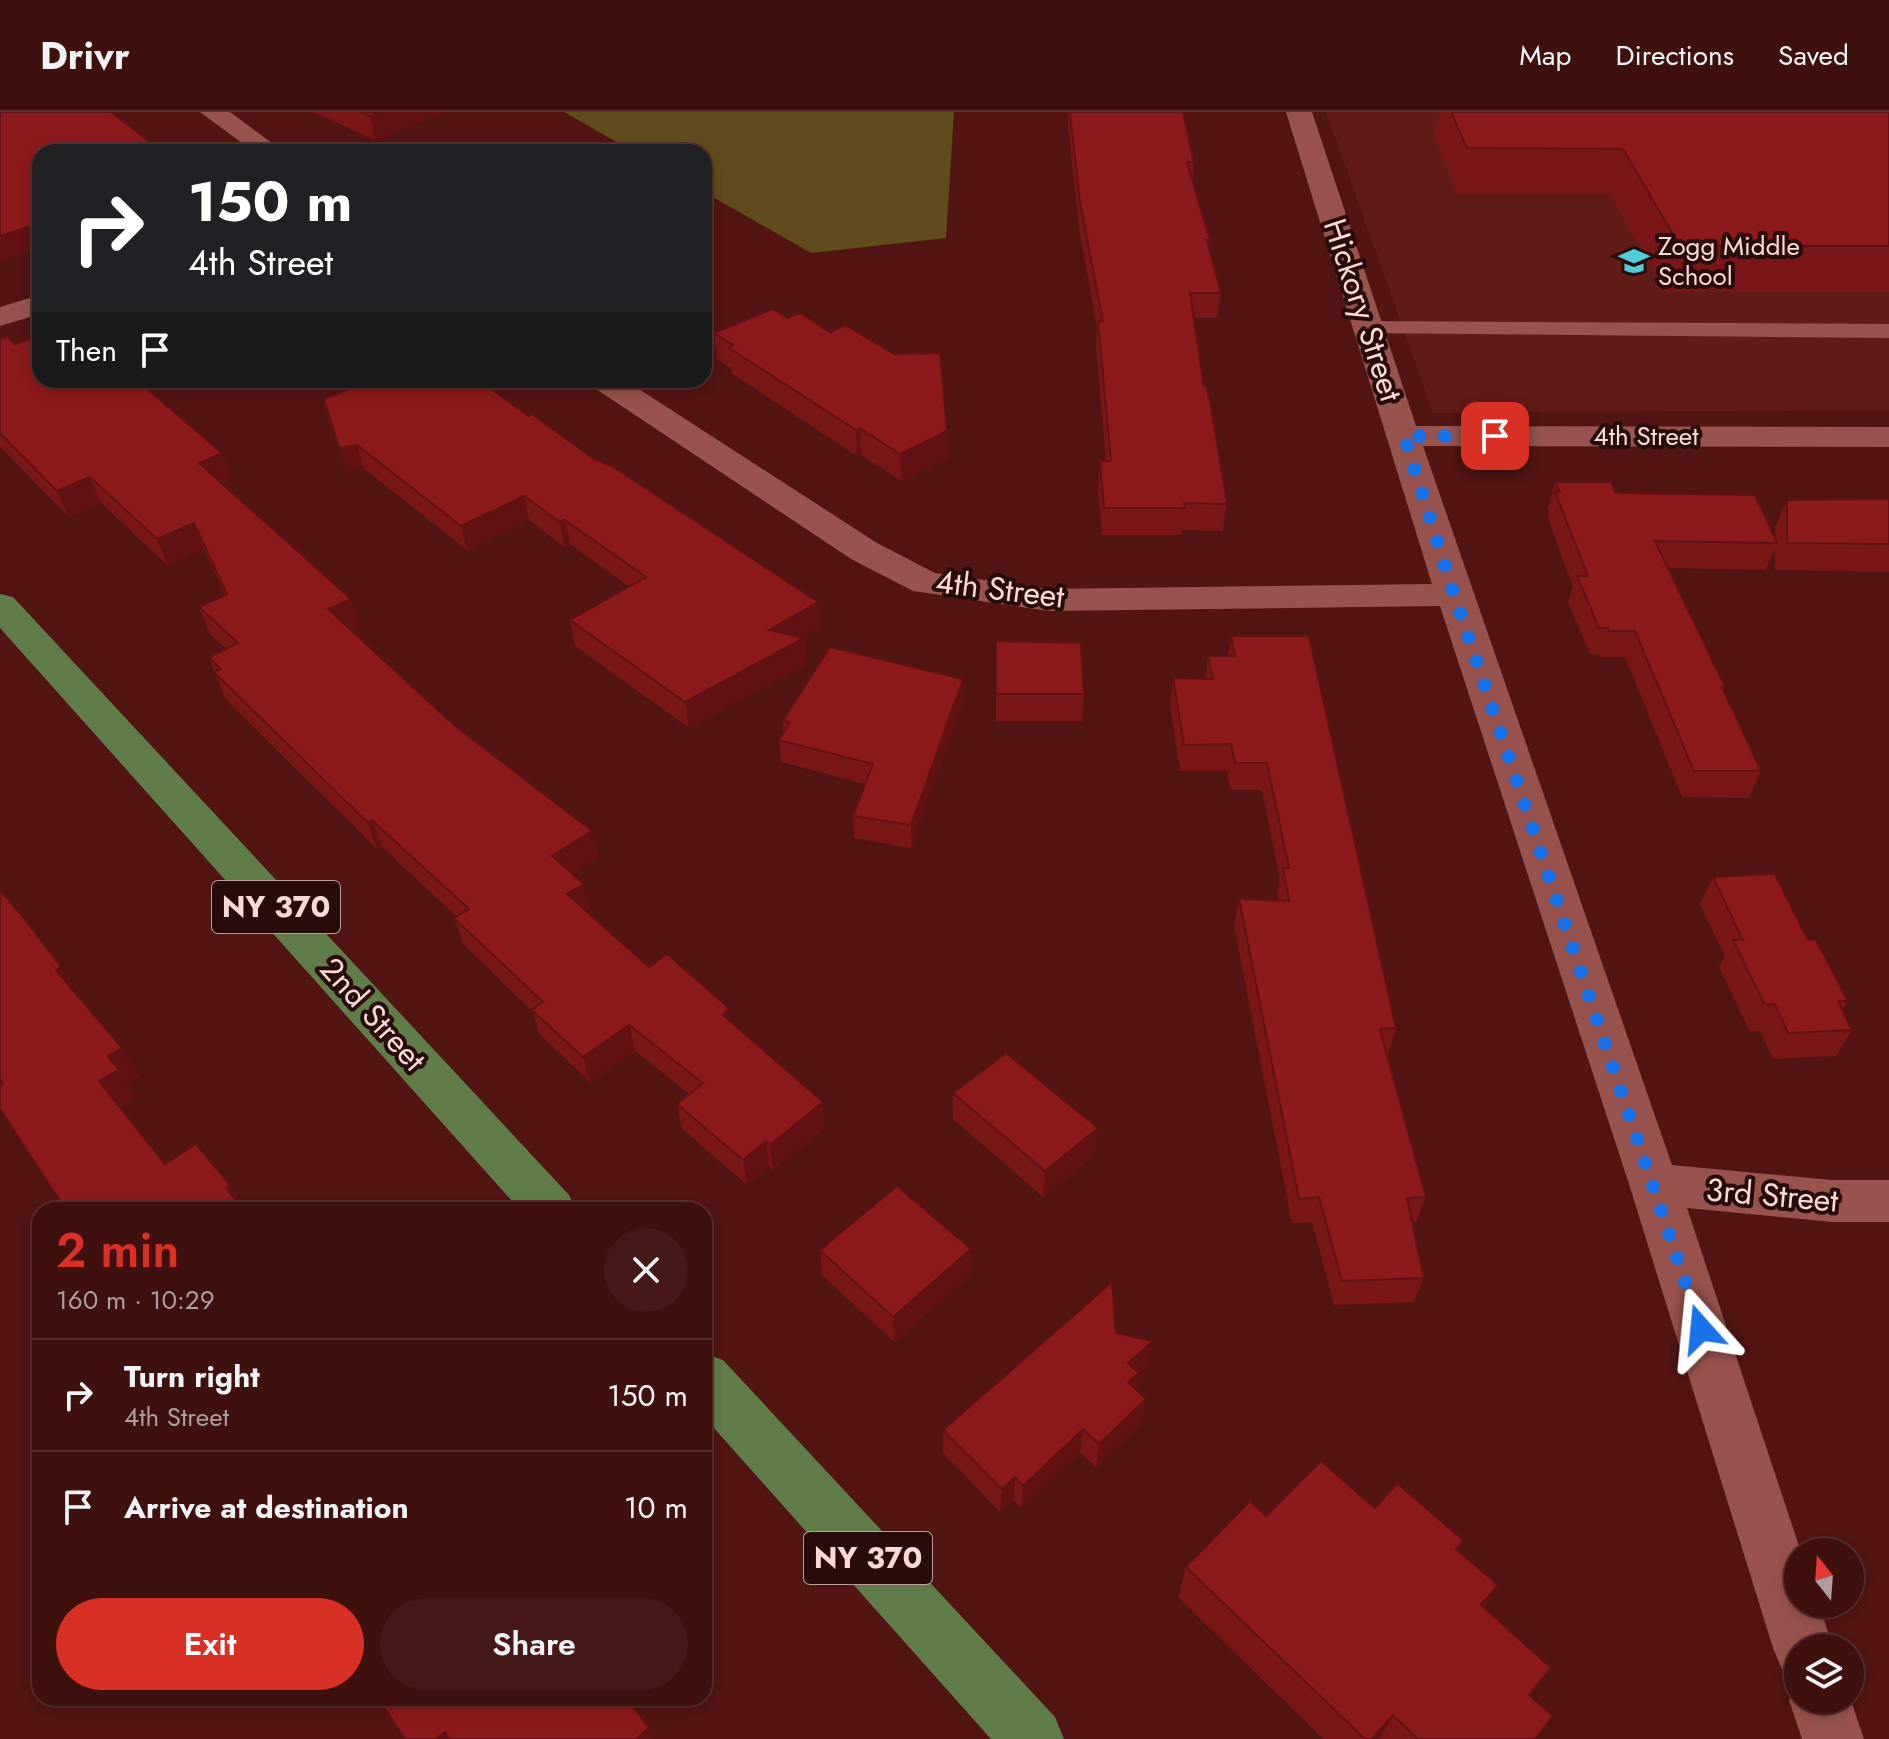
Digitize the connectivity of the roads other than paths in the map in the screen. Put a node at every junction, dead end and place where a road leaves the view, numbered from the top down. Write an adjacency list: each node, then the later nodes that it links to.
1 (213, 112): 3 (street)
2 (1299, 112): 6 (street, Hickory Street)
3 (259, 144)
4 (32, 307): 5 (street)
5 (0, 317)
6 (1369, 328): 7 (lane); 9 (street, Hickory Street)
7 (1889, 331)
8 (616, 388): 11 (street, 4th Street)
9 (1404, 436): 10 (street, 4th Street); 11 (street, Hickory Street)
10 (1889, 437)
11 (1454, 595): 13 (street, Hickory Street)
12 (0, 605): 15 (main road, 2nd Street / NY 370)
13 (1654, 1184): 14 (street, 3rd Street); 17 (street, Hickory Street)
14 (1889, 1201)
15 (544, 1202)
16 (712, 1387): 19 (main road, NY 370)
17 (1799, 1634)
18 (1825, 1714): 20 (street)
19 (1033, 1739)
20 (1833, 1739)

